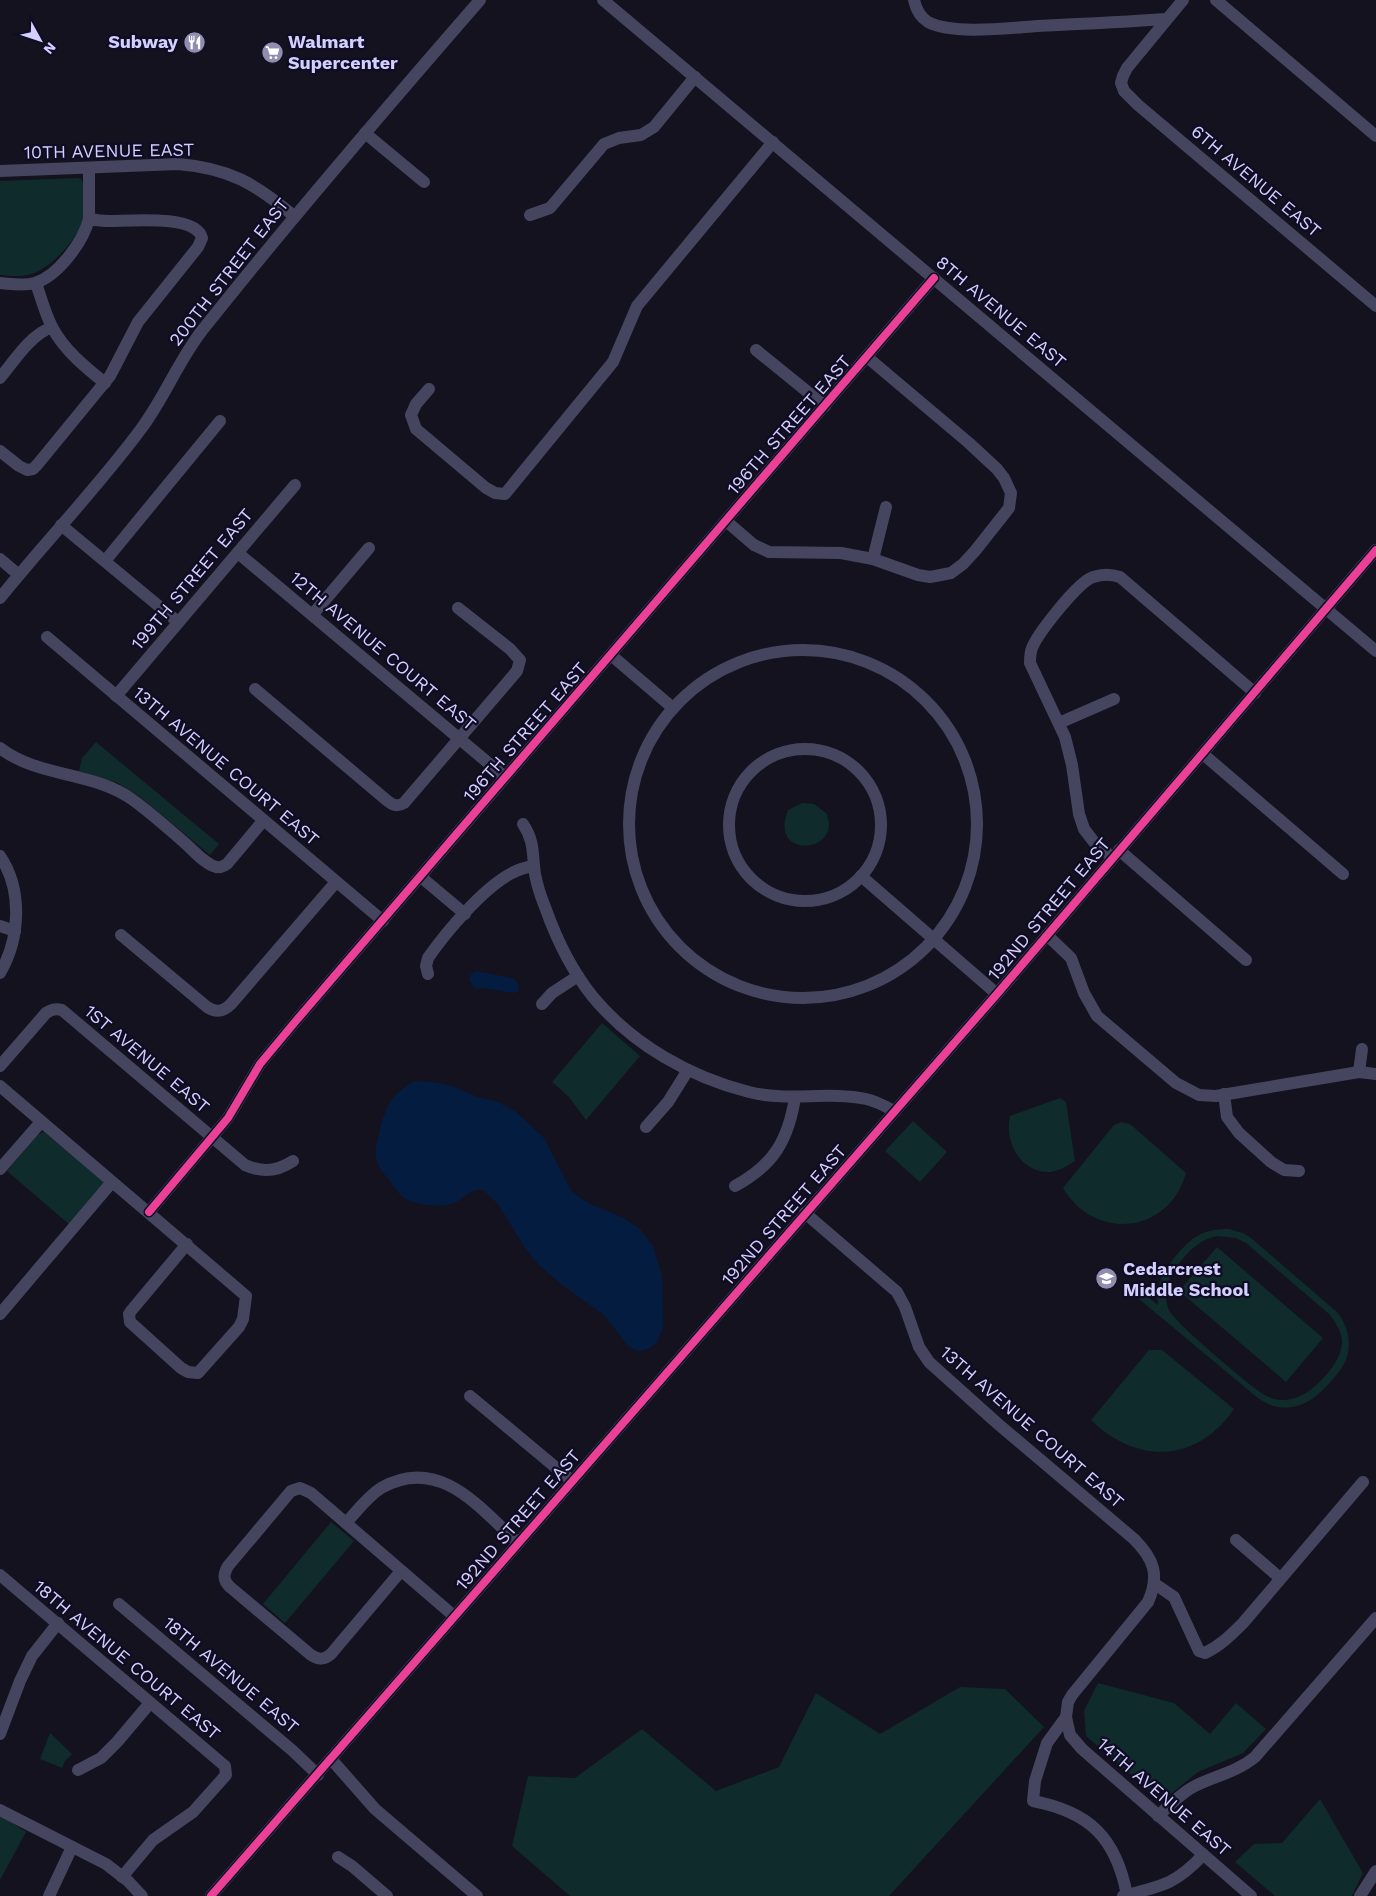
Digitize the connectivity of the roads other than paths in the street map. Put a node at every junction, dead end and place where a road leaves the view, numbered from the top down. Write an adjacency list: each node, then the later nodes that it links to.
1 (480, 0): 8 (street, 200TH STREET EAST)
2 (603, 0): 7 (street, 8TH AVENUE EAST)
3 (914, 0): 6 (street)
4 (1183, 0): 6 (street)
5 (1216, 0): 9 (street)
6 (1166, 19): 20 (street, 6TH AVENUE EAST)
7 (695, 77): 10 (street, 8TH AVENUE EAST); 14 (street)
8 (365, 133): 13 (street); 15 (street, 200TH STREET EAST)
9 (1376, 136)
10 (773, 142): 17 (street, 8TH AVENUE EAST); 26 (street)
11 (89, 169): 12 (street, 10TH AVENUE EAST); 15 (street, 10TH AVENUE EAST); 16 (street)
12 (0, 171)
13 (424, 182)
14 (530, 215)
15 (294, 216): 33 (street, 200TH STREET EAST)
16 (89, 219): 19 (street); 25 (street)
17 (934, 278): 23 (street, 196TH STREET EAST); 43 (street, 8TH AVENUE EAST)
18 (0, 283): 19 (street)
19 (36, 283): 21 (street)
20 (1376, 306)
21 (52, 328): 24 (street); 25 (street)
22 (756, 350): 27 (street)
23 (867, 357): 27 (street, 196TH STREET EAST); 38 (street)
24 (0, 378)
25 (105, 383): 29 (street)
26 (429, 388)
27 (825, 406): 32 (street, 196TH STREET EAST)
28 (220, 421): 39 (street)
29 (0, 451)
30 (295, 485): 36 (street, 199TH STREET EAST)
31 (886, 507): 38 (street)
32 (726, 521): 38 (street); 48 (street, 196TH STREET EAST)
33 (61, 525): 39 (street); 40 (street, 200TH STREET EAST)
34 (369, 548): 44 (street)
35 (1376, 550): 43 (street, 192ND STREET EAST)
36 (238, 553): 44 (street, 12TH AVENUE COURT EAST); 45 (street, 199TH STREET EAST)
37 (0, 559): 40 (street)
38 (873, 559)
39 (105, 561): 45 (street)
40 (19, 575): 41 (street, 200TH STREET EAST)
41 (0, 598)
42 (458, 608): 55 (street)
43 (1326, 609): 47 (street, 8TH AVENUE EAST); 50 (street, 192ND STREET EAST)
44 (313, 614): 55 (street, 12TH AVENUE COURT EAST)
45 (178, 622): 51 (street, 199TH STREET EAST)
46 (47, 637): 51 (street, 13TH AVENUE COURT EAST)
47 (1376, 651)
48 (611, 655): 53 (street); 58 (street, 196TH STREET EAST)
49 (255, 690): 55 (street)
50 (1255, 692): 54 (street); 57 (street, 192ND STREET EAST)
51 (116, 696): 59 (street, 13TH AVENUE COURT EAST)
52 (1114, 699): 54 (street)
53 (673, 708): 74 (street); 74 (street)
54 (1059, 723): 61 (street)
55 (460, 738): 58 (street, 12TH AVENUE COURT EAST)
56 (0, 748): 59 (street)
57 (1203, 754): 61 (street, 192ND STREET EAST); 64 (street)
58 (505, 777): 66 (street, 196TH STREET EAST)
59 (263, 822): 67 (street, 13TH AVENUE COURT EAST)
60 (523, 824): 63 (street)
61 (1116, 854): 73 (street, 192ND STREET EAST); 75 (street)
62 (0, 856): 71 (street)
63 (534, 866): 68 (street); 78 (street)
64 (1343, 874)
65 (861, 876): 65 (street); 74 (street)
66 (421, 877): 68 (street); 69 (street, 196TH STREET EAST)
67 (336, 882): 69 (street, 13TH AVENUE COURT EAST); 72 (street)
68 (465, 914): 77 (street)
69 (383, 921): 92 (street, 196TH STREET EAST)
70 (0, 926): 71 (street)
71 (14, 931): 76 (street)
72 (121, 935)
73 (1047, 936): 79 (street, 192ND STREET EAST); 87 (street)
74 (934, 939): 79 (street)
75 (1246, 960)
76 (0, 973)
77 (428, 974)
78 (578, 976): 80 (street); 83 (street)
79 (996, 994): 89 (street, 192ND STREET EAST)
80 (542, 1004)
81 (1362, 1049): 84 (street)
82 (0, 1066): 92 (street, 1ST AVENUE EAST)
83 (688, 1070): 88 (street); 91 (street)
84 (1359, 1072): 85 (street); 87 (street)
85 (1376, 1074)
86 (0, 1086): 90 (street)
87 (1224, 1094): 95 (street)
88 (795, 1098): 89 (street); 97 (street)
89 (894, 1111): 99 (street, 192ND STREET EAST)
90 (41, 1122): 94 (street); 96 (street)
91 (646, 1127)
92 (212, 1137): 93 (street, 1ST AVENUE EAST); 98 (street, 196TH STREET EAST)
93 (293, 1161)
94 (0, 1169)
95 (1299, 1171)
96 (112, 1182): 98 (street); 101 (street)
97 (735, 1186)
98 (149, 1212): 100 (street)
99 (805, 1214): 103 (street, 192ND STREET EAST); 111 (street, 13TH AVENUE COURT EAST)
100 (187, 1244): 100 (street)
101 (0, 1314)
102 (470, 1396): 103 (street)
103 (572, 1482): 107 (street, 192ND STREET EAST)
104 (1363, 1482): 110 (street)
105 (346, 1523): 107 (street); 108 (street); 108 (street)
106 (1236, 1540): 110 (street)
107 (518, 1543): 113 (street, 192ND STREET EAST)
108 (401, 1571): 113 (street)
109 (0, 1574): 115 (street, 18TH AVENUE COURT EAST)
110 (1280, 1578): 111 (street)
111 (1155, 1584): 118 (street)
112 (119, 1604): 122 (street, 18TH AVENUE EAST)
113 (454, 1616): 120 (street, 192ND STREET EAST)
114 (1376, 1618): 124 (street)
115 (58, 1624): 116 (street); 117 (street, 18TH AVENUE COURT EAST)
116 (6, 1700): 119 (street)
117 (150, 1703): 121 (street); 129 (street, 18TH AVENUE COURT EAST)
118 (1066, 1717): 124 (street, 14TH AVENUE EAST); 135 (street)
119 (0, 1734)
120 (331, 1759): 122 (street, 192ND STREET EAST); 134 (street)
121 (78, 1770)
122 (318, 1775): 132 (street, 192ND STREET EAST)
123 (0, 1810): 125 (street)
124 (1158, 1816): 126 (street, 14TH AVENUE EAST)
125 (72, 1847): 129 (street); 130 (street)
126 (1203, 1855): 135 (street); 136 (street, 14TH AVENUE EAST)
127 (338, 1857): 133 (street)
128 (1376, 1871): 137 (street)
129 (122, 1877): 131 (street)
130 (49, 1896)
131 (142, 1896)
132 (211, 1896)
133 (386, 1896)
134 (477, 1896)
135 (1125, 1896)
136 (1251, 1896)
137 (1360, 1896)

